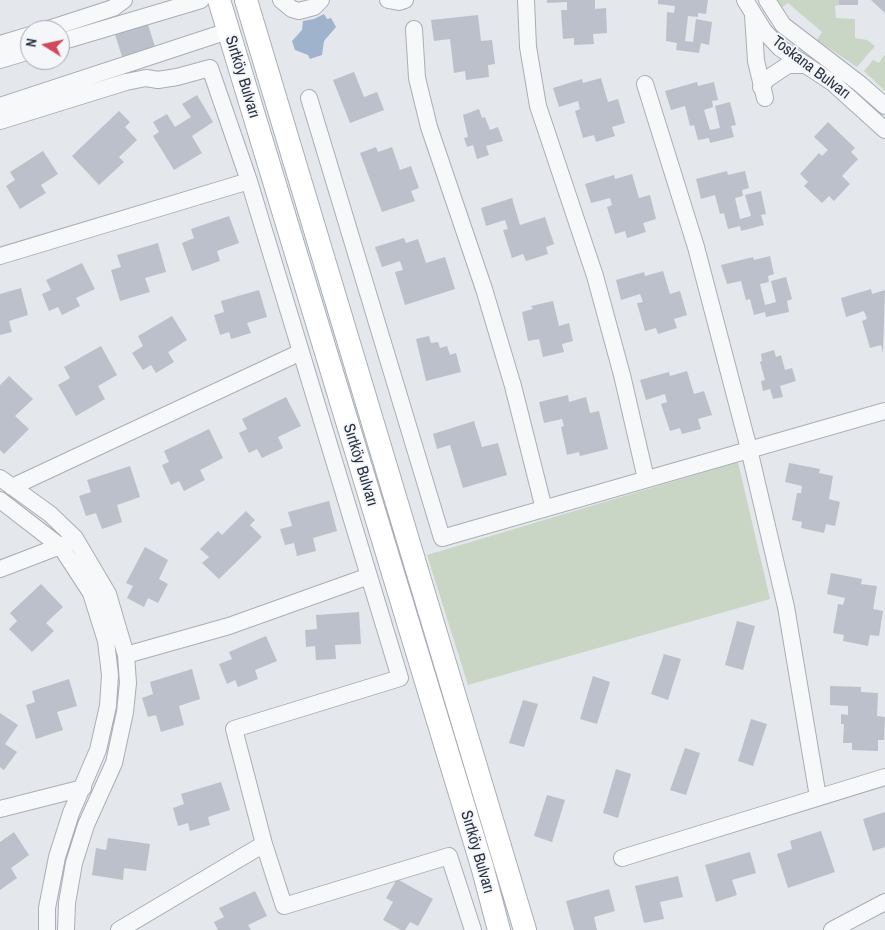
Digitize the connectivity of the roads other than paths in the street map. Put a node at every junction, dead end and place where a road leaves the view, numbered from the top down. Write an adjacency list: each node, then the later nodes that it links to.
1 (124, 0): 13 (street)
2 (201, 0): 17 (street)
3 (219, 0): 15 (main road, Sırtköy Bulvarı)
4 (281, 0): 5 (street)
5 (321, 0)
6 (388, 0): 7 (street)
7 (406, 0)
8 (526, 0): 35 (street)
9 (745, 0): 12 (street, Toskana Bulvarı)
10 (767, 0): 25 (street, Toskana Bulvarı)
11 (251, 7): 15 (main road); 29 (main road, Sırtköy Bulvarı)
12 (753, 16): 21 (street, Toskana Bulvarı); 21 (street)
13 (70, 22)
14 (414, 29): 38 (street)
15 (228, 30): 24 (street); 30 (main road, Sırtköy Bulvarı)
16 (20, 38): 18 (street)
17 (70, 39)
18 (0, 44)
19 (20, 54): 20 (street)
20 (0, 60)
21 (805, 65): 27 (street, Toskana Bulvarı)
22 (645, 84): 34 (street)
23 (309, 98): 38 (street)
24 (0, 106)
25 (885, 106)
26 (0, 121): 28 (street)
27 (885, 130)
28 (249, 182): 31 (street); 32 (street)
29 (316, 233): 30 (main road); 44 (main road, Sırtköy Bulvarı)
30 (292, 242): 45 (main road, Sırtköy Bulvarı)
31 (0, 256)
32 (301, 352): 36 (street); 42 (street)
33 (885, 411): 34 (street)
34 (749, 449): 35 (street); 48 (street)
35 (646, 479): 38 (street)
36 (6, 482): 39 (street)
37 (0, 500): 40 (street)
38 (544, 509)
39 (75, 538): 40 (street); 43 (street)
40 (61, 547): 41 (street); 47 (street)
41 (0, 569)
42 (369, 576): 43 (street); 50 (street)
43 (126, 655): 54 (street)
44 (473, 756): 45 (main road); 58 (main road, Sırtköy Bulvarı)
45 (451, 763): 57 (main road, Sırtköy Bulvarı)
46 (885, 777): 48 (street)
47 (83, 788): 49 (street); 53 (street)
48 (818, 797): 51 (street)
49 (0, 809)
50 (264, 844): 55 (street); 56 (street)
51 (622, 858)
52 (885, 902): 59 (street)
53 (47, 930)
54 (66, 930)
55 (119, 930)
56 (474, 930)
57 (499, 930)
58 (525, 930)
59 (832, 930)

